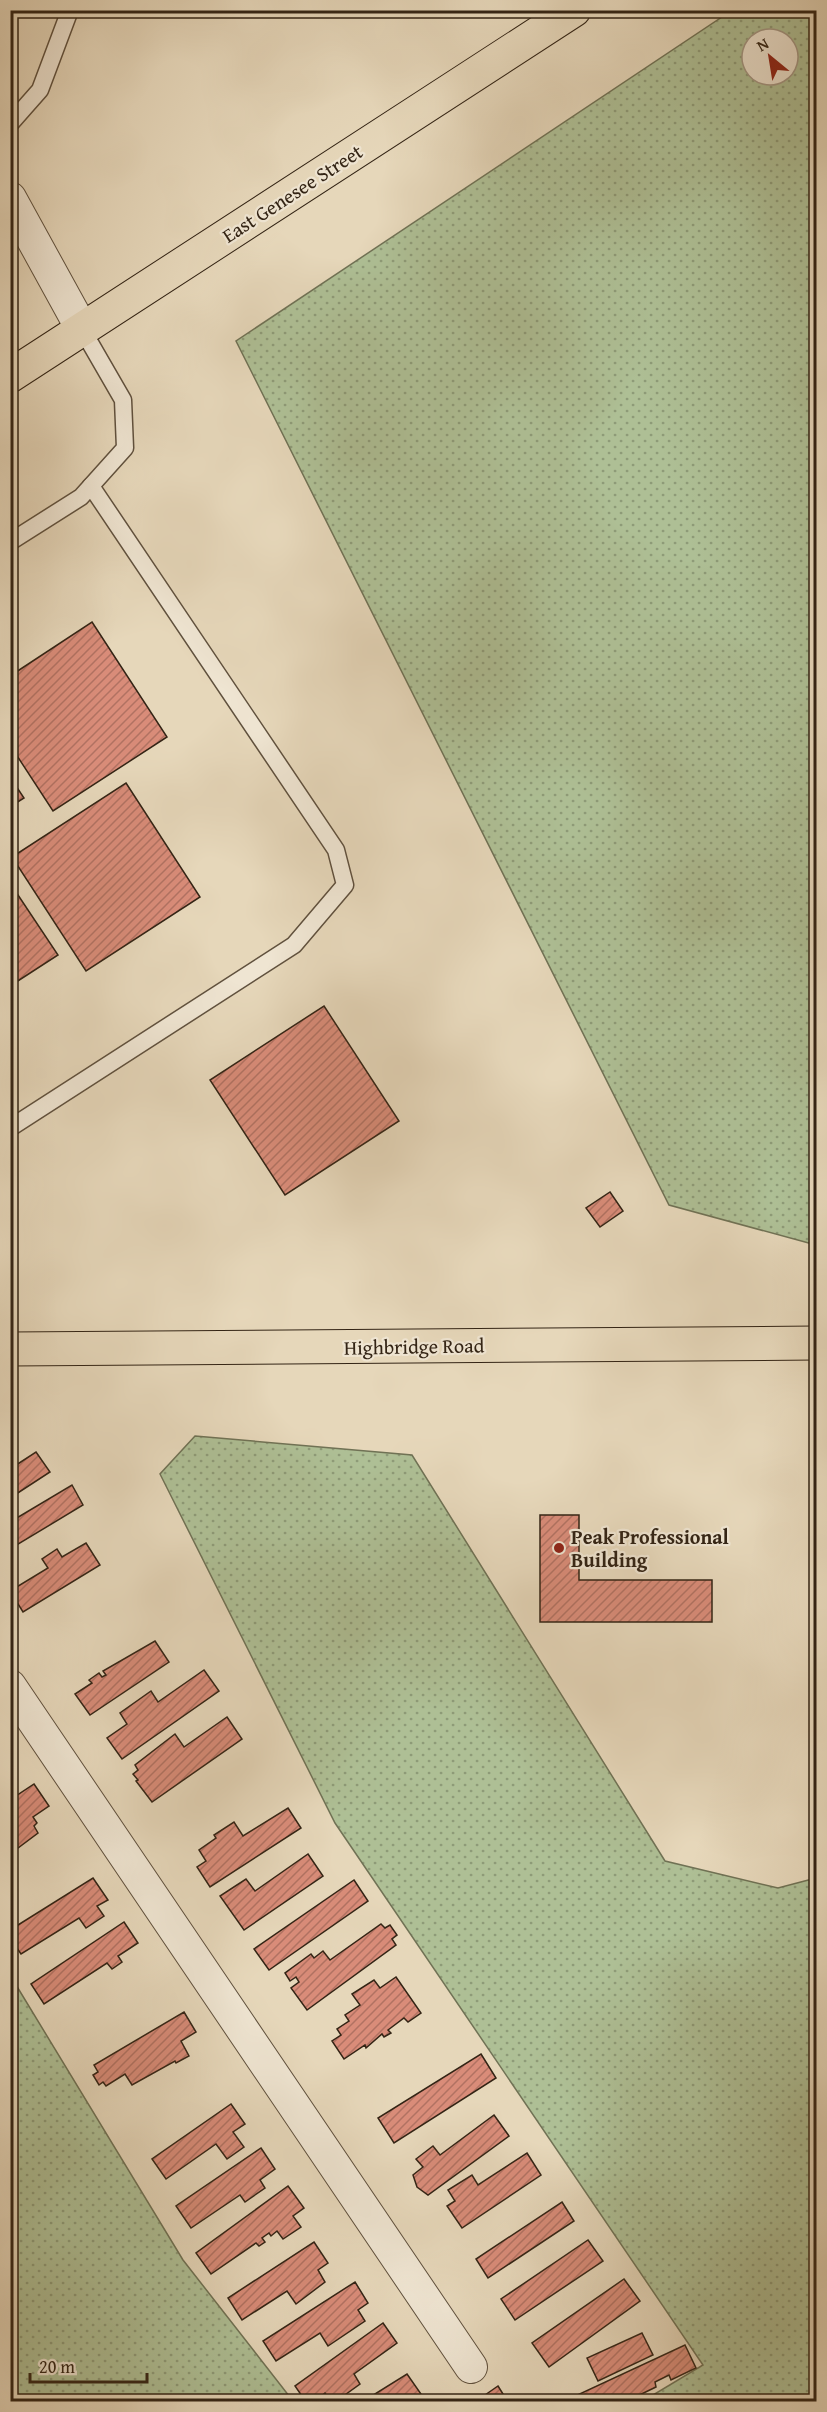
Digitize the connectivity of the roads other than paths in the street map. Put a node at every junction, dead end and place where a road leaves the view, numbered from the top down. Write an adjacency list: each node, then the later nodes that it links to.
1 (70, 10): 3 (lane)
2 (574, 10): 5 (main road, East Genesee Street)
3 (10, 124)
4 (10, 198): 5 (street)
5 (82, 329): 6 (main road, East Genesee Street); 7 (lane)
6 (10, 376)
7 (92, 486): 8 (lane); 9 (lane)
8 (10, 542)
9 (10, 1128)
10 (816, 1343): 11 (main road, Highbridge Road)
11 (10, 1349)
12 (10, 1686): 13 (street)
13 (471, 2367)

